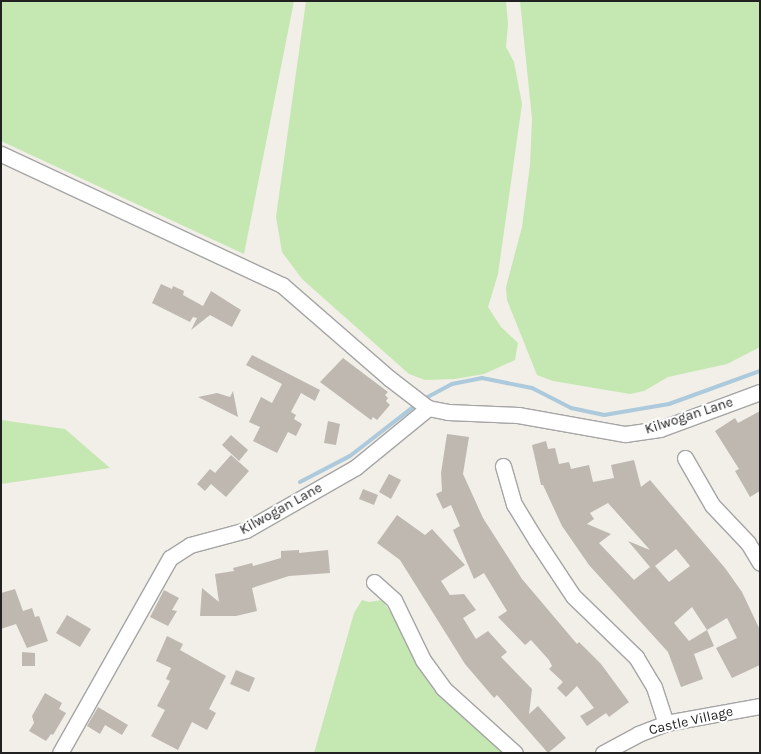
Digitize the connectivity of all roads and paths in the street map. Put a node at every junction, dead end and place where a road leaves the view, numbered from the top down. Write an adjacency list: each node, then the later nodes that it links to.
1 (1, 154): 3 (street)
2 (760, 392): 3 (street, Kilwogan Lane)
3 (425, 406): 10 (street, Kilwogan Lane)
4 (685, 458): 6 (street)
5 (503, 466): 9 (street)
6 (760, 563)
7 (374, 582): 11 (street)
8 (760, 708): 9 (street, Castle Village)
9 (666, 724): 12 (street, Castle Village)
10 (60, 753)
11 (515, 753)
12 (603, 753)

